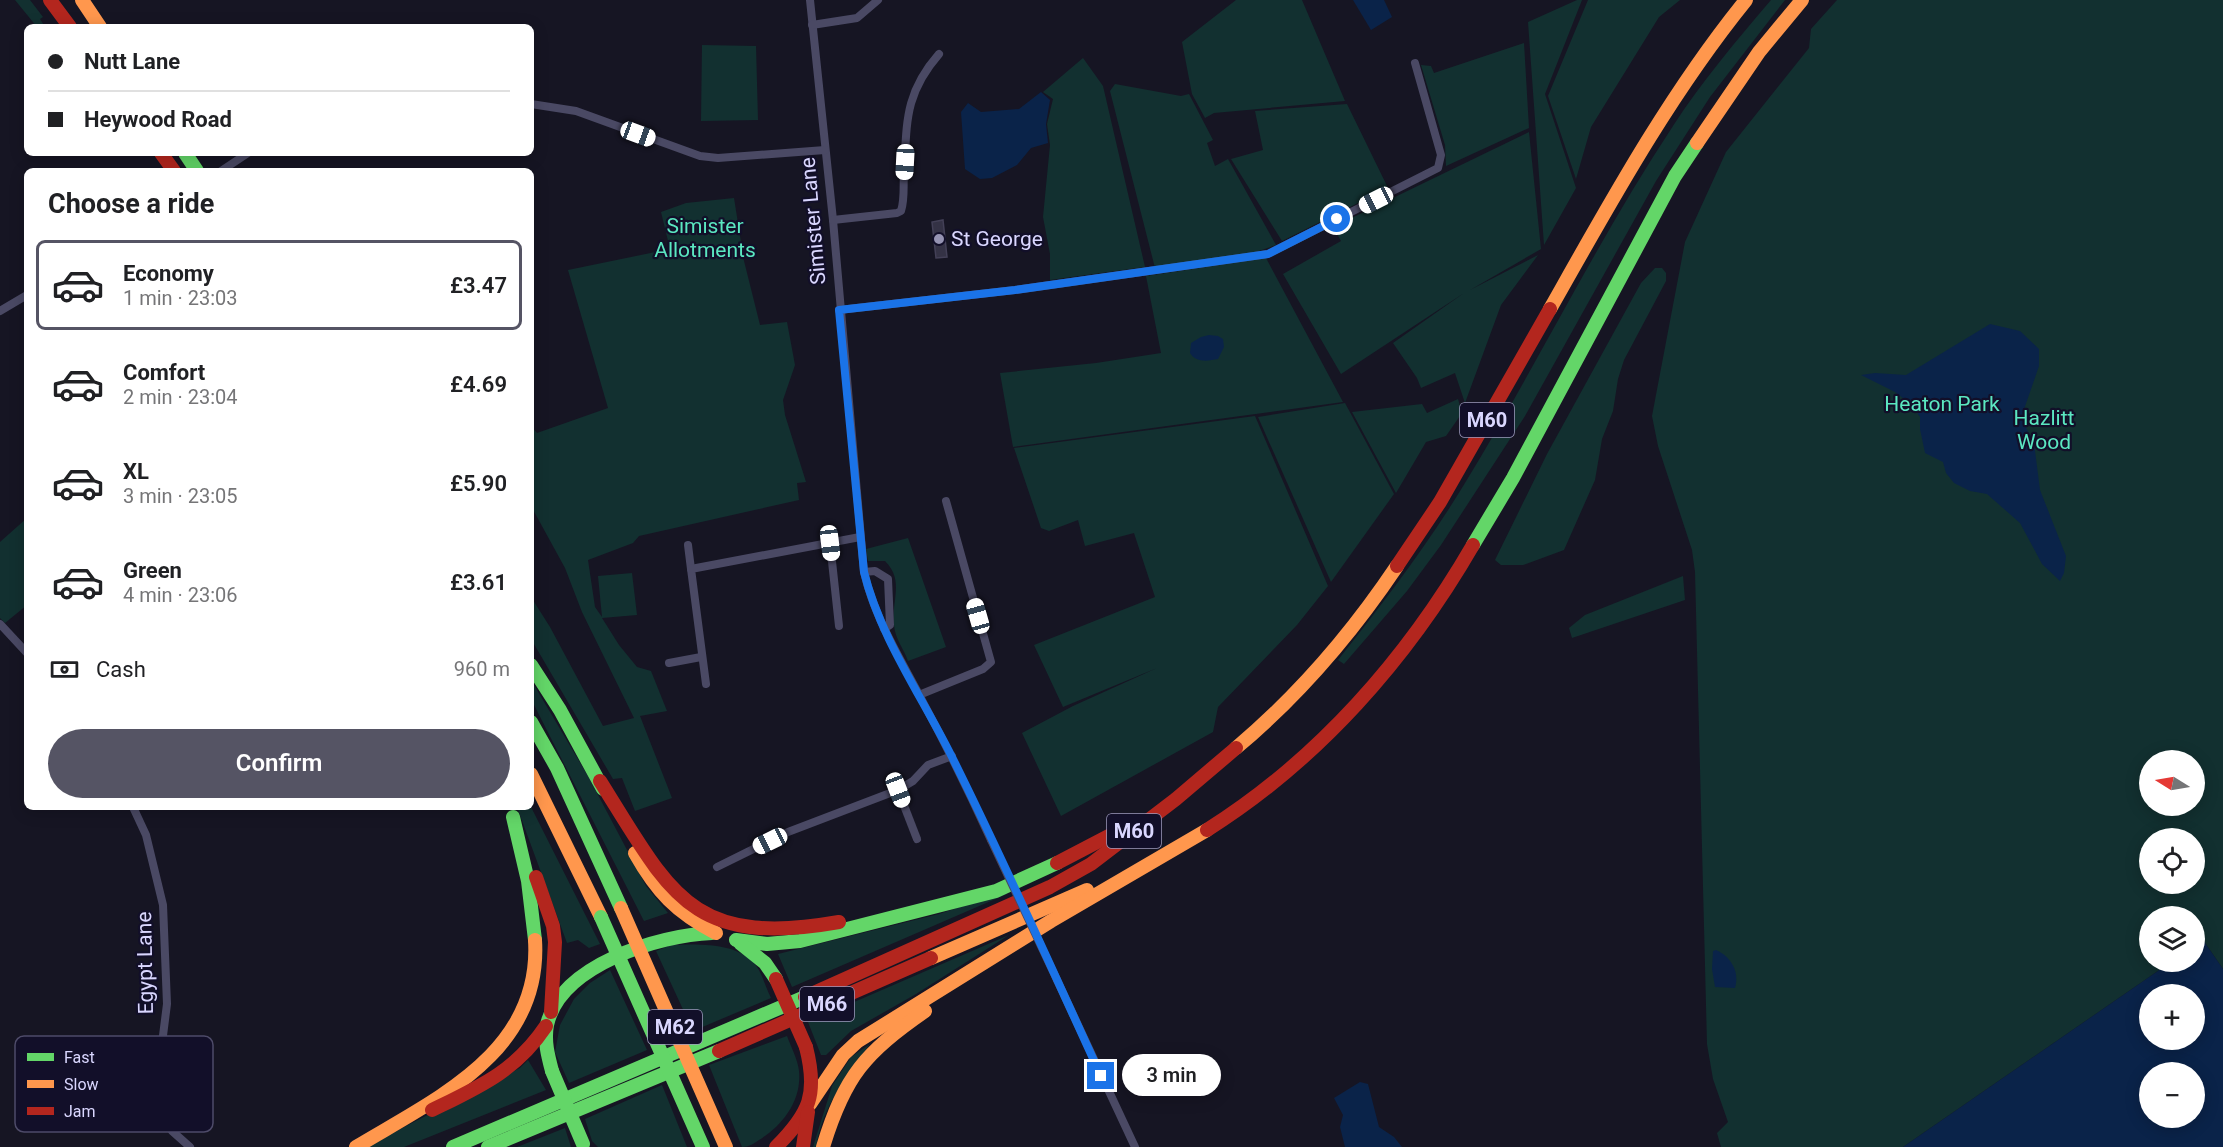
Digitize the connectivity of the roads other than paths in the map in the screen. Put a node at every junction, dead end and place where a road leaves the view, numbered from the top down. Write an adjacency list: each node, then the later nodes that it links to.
1 (50, 0): 7 (highway)
2 (82, 0): 8 (highway)
3 (810, 0): 9 (street, Simister Lane)
4 (878, 0): 9 (street)
5 (1746, 0): 42 (highway, M60)
6 (1802, 0): 46 (highway, M60)
7 (68, 24)
8 (98, 24)
9 (813, 25): 13 (street, Simister Lane)
10 (939, 54): 18 (street)
11 (1416, 63): 20 (street)
12 (534, 104): 13 (street)
13 (825, 150): 18 (street, Simister Lane)
14 (162, 156): 16 (highway)
15 (244, 156): 17 (street)
16 (172, 168)
17 (226, 168)
18 (833, 220): 20 (street, Simister Lane)
19 (24, 297): 21 (street)
20 (839, 310): 23 (street, Simister Lane)
21 (0, 311)
22 (945, 501): 36 (street)
23 (860, 537): 24 (street); 27 (street, Simister Lane)
24 (830, 543): 26 (street); 29 (street)
25 (688, 545): 26 (street)
26 (692, 569): 32 (street)
27 (864, 572): 30 (street, Simister Lane); 30 (street)
28 (0, 624): 31 (street)
29 (839, 626)
30 (884, 629): 36 (street, Simister Lane)
31 (24, 650)
32 (701, 657): 33 (street); 35 (street)
33 (669, 663)
34 (534, 670): 40 (highway)
35 (706, 684)
36 (919, 695): 38 (street, Simister Lane)
37 (534, 727): 63 (highway, M62, bridge)
38 (952, 756): 41 (street); 67 (street, Simister Lane, bridge)
39 (534, 780): 62 (highway, M62, bridge)
40 (600, 781): 49 (highway); 50 (highway)
41 (898, 790): 45 (street); 48 (street)
42 (1176, 799): 47 (highway, M60); 49 (highway)
43 (134, 810): 54 (street, Egypt Lane)
44 (511, 812): 53 (highway); 59 (highway)
45 (917, 839)
46 (1164, 856): 51 (highway); 61 (highway, M66)
47 (1091, 864): 60 (highway, M66)
48 (717, 867)
49 (944, 905): 52 (highway)
50 (716, 933): 52 (highway); 53 (highway)
51 (1021, 939): 55 (highway); 66 (highway)
52 (736, 940): 55 (highway, bridge)
53 (550, 1017): 57 (highway, bridge); 59 (highway)
54 (163, 1036)
55 (810, 1106): 64 (highway); 65 (highway)
56 (173, 1132): 58 (street, Egypt Lane)
57 (584, 1146)
58 (190, 1147)
59 (357, 1147)
60 (453, 1147)
61 (488, 1147)
62 (703, 1147)
63 (726, 1147)
64 (776, 1147)
65 (803, 1147)
66 (823, 1147)
67 (1135, 1147)

